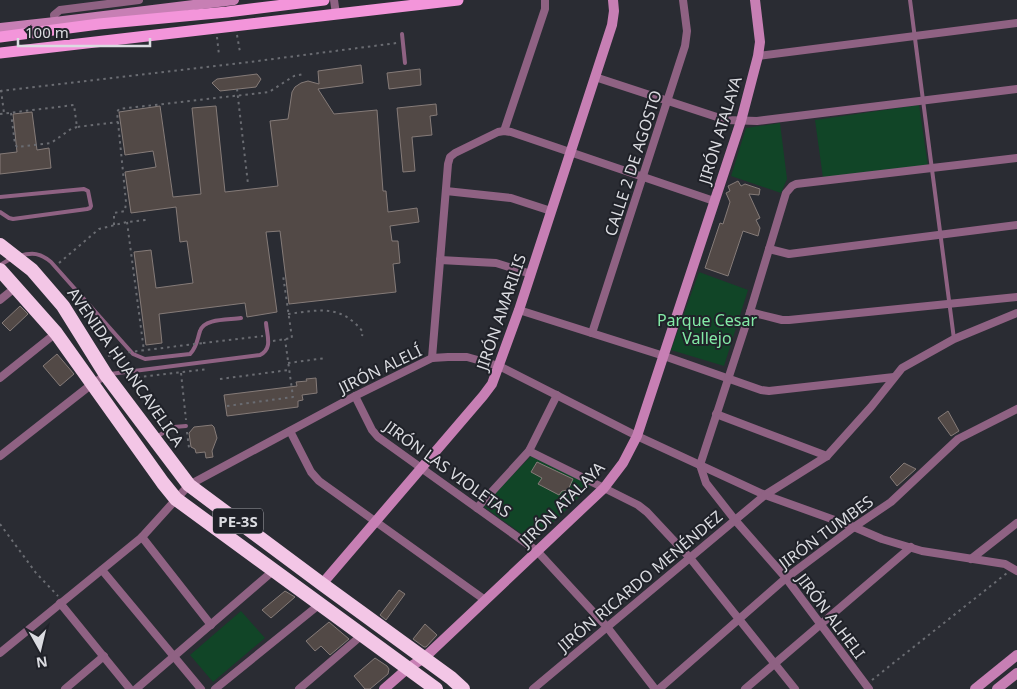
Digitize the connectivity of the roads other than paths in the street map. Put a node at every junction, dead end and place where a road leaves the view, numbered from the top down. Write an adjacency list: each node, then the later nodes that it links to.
1 (139, 0): 12 (street)
2 (324, 0): 10 (main road)
3 (334, 0): 11 (street)
4 (458, 0): 11 (main road)
5 (545, 0): 27 (street)
6 (613, 0): 22 (street, JIRÓN AMARILIS)
7 (683, 0): 24 (street, CALLE 2 DE AGOSTO)
8 (755, 0): 20 (street, JIRÓN ATALAYA)
9 (910, 0): 18 (lane)
10 (228, 3): 12 (street); 14 (street); 17 (main road)
11 (336, 14): 14 (main road)
12 (55, 22): 15 (street)
13 (1017, 23): 18 (street)
14 (228, 26): 19 (main road)
15 (0, 28)
16 (402, 34): 21 (lane)
17 (0, 37)
18 (915, 37): 20 (street); 25 (lane)
19 (0, 53)
20 (758, 56): 26 (street, JIRÓN ATALAYA)
21 (406, 63)
22 (595, 77): 24 (street); 28 (street, JIRÓN AMARILIS)
23 (1017, 89): 25 (street)
24 (667, 100): 26 (street); 31 (street, CALLE 2 DE AGOSTO)
25 (923, 100): 26 (street); 30 (lane)
26 (741, 121): 34 (street, JIRÓN ATALAYA)
27 (504, 131): 28 (street); 32 (street)
28 (570, 153): 31 (street); 35 (street, JIRÓN AMARILIS)
29 (1017, 158): 30 (street)
30 (932, 168): 38 (lane); 40 (street)
31 (643, 177): 34 (street); 56 (street, CALLE 2 DE AGOSTO)
32 (446, 191): 35 (street); 42 (street)
33 (0, 197): 36 (lane)
34 (714, 201): 58 (street, JIRÓN ATALAYA)
35 (552, 211): 45 (street, JIRÓN AMARILIS)
36 (0, 212)
37 (1017, 225): 38 (street)
38 (940, 235): 40 (street); 49 (lane)
39 (0, 245): 41 (highway, AVENIDA HUANCAVELICA / PE-3S)
40 (769, 249): 51 (street)
41 (15, 257): 43 (lane); 53 (lane); 61 (highway, AVENIDA HUANCAVELICA / PE-3S)
42 (440, 260): 45 (street); 59 (street)
43 (0, 265)
44 (0, 270): 46 (highway, PE-3S)
45 (531, 274): 50 (street, JIRÓN AMARILIS)
46 (16, 287): 48 (street); 55 (highway, PE-3S)
47 (1017, 297): 49 (street)
48 (0, 300)
49 (949, 303): 51 (street); 57 (lane)
50 (519, 310): 56 (street); 60 (street, JIRÓN AMARILIS)
51 (750, 312): 64 (street)
52 (1017, 313): 57 (street, JIRÓN RICARDO MENÉNDEZ)
53 (241, 318)
54 (266, 323): 61 (lane)
55 (56, 332): 63 (street); 65 (highway, PE-3S)
56 (592, 333): 58 (street)
57 (954, 339): 62 (street, JIRÓN RICARDO MENÉNDEZ)
58 (664, 356): 64 (street); 73 (street, JIRÓN ATALAYA)
59 (432, 358): 60 (street, JIRÓN ALELÍ); 67 (street, JIRÓN ALELÍ)
60 (499, 366): 66 (street, JIRÓN ALELÍ); 79 (street, JIRÓN AMARILIS)
61 (106, 375): 65 (street); 72 (highway, AVENIDA HUANCAVELICA / PE-3S)
62 (894, 377): 64 (street); 77 (street, JIRÓN RICARDO MENÉNDEZ)
63 (0, 378)
64 (728, 378): 69 (street)
65 (92, 384): 74 (highway, PE-3S); 76 (street)
66 (557, 395): 73 (street, JIRÓN ALELÍ); 75 (street)
67 (355, 396): 71 (street, JIRÓN ALELÍ); 79 (street, JIRÓN LAS VIOLETAS)
68 (1017, 409): 88 (street, JIRÓN TUMBES)
69 (716, 414): 77 (street); 78 (street)
70 (186, 426): 72 (lane)
71 (290, 431): 80 (street, JIRÓN ALELÍ); 86 (street)
72 (150, 434): 74 (highway); 80 (highway, AVENIDA HUANCAVELICA / PE-3S)
73 (638, 436): 78 (street, JIRÓN ALELÍ); 81 (street, JIRÓN ATALAYA)
74 (132, 440): 83 (highway, PE-3S)
75 (530, 451): 81 (street); 84 (street)
76 (0, 456)
77 (827, 456): 82 (street, JIRÓN RICARDO MENÉNDEZ)
78 (700, 465): 82 (street, JIRÓN ALELÍ); 85 (street, JIRÓN ALHELI)
79 (421, 468): 84 (street, JIRÓN LAS VIOLETAS); 86 (street, JIRÓN AMARILIS)
80 (189, 485): 83 (street, JIRÓN ALELÍ); 98 (highway, AVENIDA HUANCAVELICA / PE-3S)
81 (604, 488): 91 (street, JIRÓN ATALAYA); 92 (street)
82 (766, 495): 85 (street, JIRÓN RICARDO MENÉNDEZ); 88 (street, JIRÓN ALELÍ)
83 (176, 499): 89 (street, JIRÓN ALELÍ); 96 (highway, PE-3S)
84 (477, 508): 91 (street, JIRÓN LAS VIOLETAS)
85 (735, 520): 92 (street, JIRÓN RICARDO MENÉNDEZ); 97 (street, JIRÓN ALHELI)
86 (375, 522): 98 (street, JIRÓN AMARILIS); 99 (street)
87 (1017, 523): 93 (street)
88 (854, 527): 90 (street, JIRÓN ALELÍ); 97 (street, JIRÓN TUMBES)
89 (142, 537): 94 (street, JIRÓN ALELÍ); 103 (street)
90 (912, 547): 93 (street, JIRÓN ALELÍ); 104 (street)
91 (537, 551): 99 (street, JIRÓN ATALAYA); 105 (street, JIRÓN LAS VIOLETAS)
92 (690, 558): 102 (street); 105 (street, JIRÓN RICARDO MENÉNDEZ)
93 (971, 559): 95 (street, JIRÓN ALELÍ)
94 (102, 570): 100 (street, JIRÓN ALELÍ); 110 (street)
95 (1015, 570)
96 (274, 571): 101 (highway, PE-3S); 103 (street)
97 (786, 578): 102 (street, JIRÓN TUMBES); 104 (street, JIRÓN ALHELI)
98 (322, 584): 111 (highway, AVENIDA HUANCAVELICA / PE-3S)
99 (485, 600): 111 (street, JIRÓN ATALAYA)
100 (62, 602): 107 (street, JIRÓN ALELÍ); 109 (street)
101 (320, 604): 106 (highway, PE-3S); 120 (street)
102 (739, 619): 112 (street); 126 (street, JIRÓN TUMBES)
103 (211, 624): 110 (street)
104 (821, 624): 112 (street); 115 (street, JIRÓN ALHELI)
105 (607, 627): 125 (street, JIRÓN RICARDO MENÉNDEZ); 126 (street, JIRÓN LAS VIOLETAS)
106 (362, 635): 113 (highway, PE-3S); 121 (street)
107 (0, 653)
108 (1017, 655): 129 (street)
109 (104, 656): 116 (street); 117 (street)
110 (174, 656): 118 (street); 119 (street)
111 (424, 658): 113 (street, JIRÓN ATALAYA); 124 (highway, AVENIDA HUANCAVELICA / PE-3S)
112 (775, 664): 127 (street); 128 (street)
113 (408, 668): 122 (street, JIRÓN ATALAYA); 123 (highway, PE-3S)
114 (1017, 673): 130 (street)
115 (865, 688)
116 (65, 689)
117 (130, 689)
118 (136, 689)
119 (201, 689)
120 (215, 689)
121 (299, 689)
122 (384, 689)
123 (436, 689)
124 (463, 689)
125 (533, 689)
126 (657, 689)
127 (745, 689)
128 (795, 689)
129 (975, 689)
130 (997, 689)

